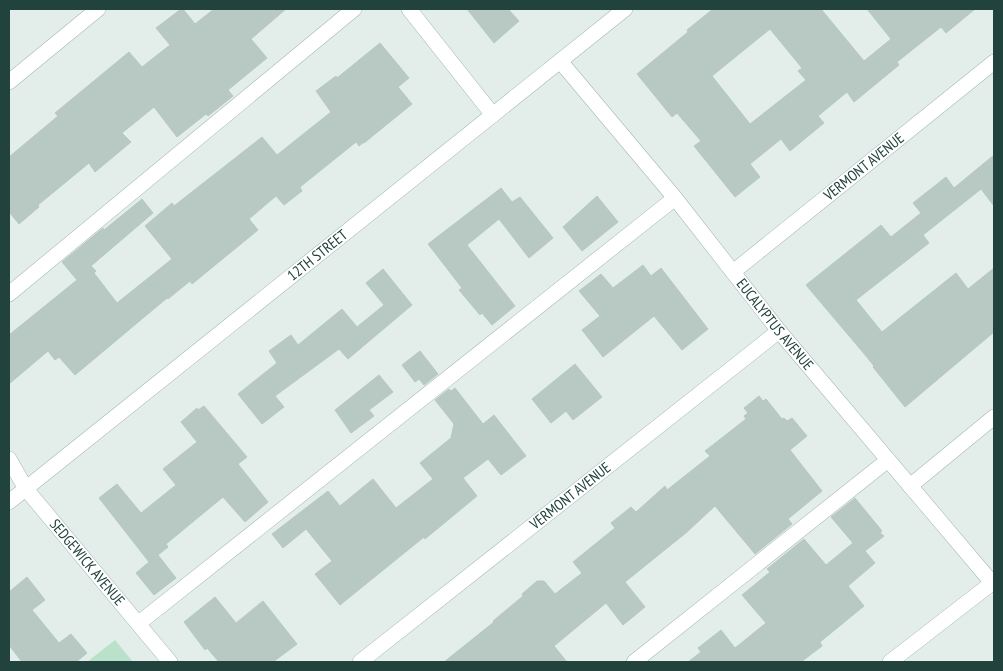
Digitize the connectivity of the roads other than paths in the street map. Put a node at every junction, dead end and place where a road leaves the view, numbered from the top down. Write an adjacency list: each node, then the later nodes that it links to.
1 (98, 9): 7 (street)
2 (354, 9): 11 (street)
3 (408, 9): 8 (street)
4 (625, 9): 5 (street, 12TH STREET)
5 (560, 61): 8 (street, 12TH STREET); 9 (street, EUCALYPTUS AVENUE)
6 (994, 62): 10 (street, VERMONT AVENUE)
7 (9, 82)
8 (493, 115): 17 (street, 12TH STREET)
9 (675, 198): 10 (street, EUCALYPTUS AVENUE); 20 (street)
10 (733, 272): 12 (street, EUCALYPTUS AVENUE)
11 (9, 294)
12 (779, 330): 15 (street, EUCALYPTUS AVENUE); 22 (street, VERMONT AVENUE)
13 (994, 418): 16 (street)
14 (9, 459): 17 (street, SEDGEWICK AVENUE)
15 (888, 460): 16 (street, EUCALYPTUS AVENUE); 23 (street)
16 (910, 486): 19 (street, EUCALYPTUS AVENUE)
17 (26, 489): 18 (street, 12TH STREET); 20 (street, SEDGEWICK AVENUE)
18 (9, 502)
19 (993, 584): 24 (street)
20 (139, 623): 21 (street, SEDGEWICK AVENUE)
21 (170, 662)
22 (360, 662)
23 (634, 662)
24 (890, 662)

